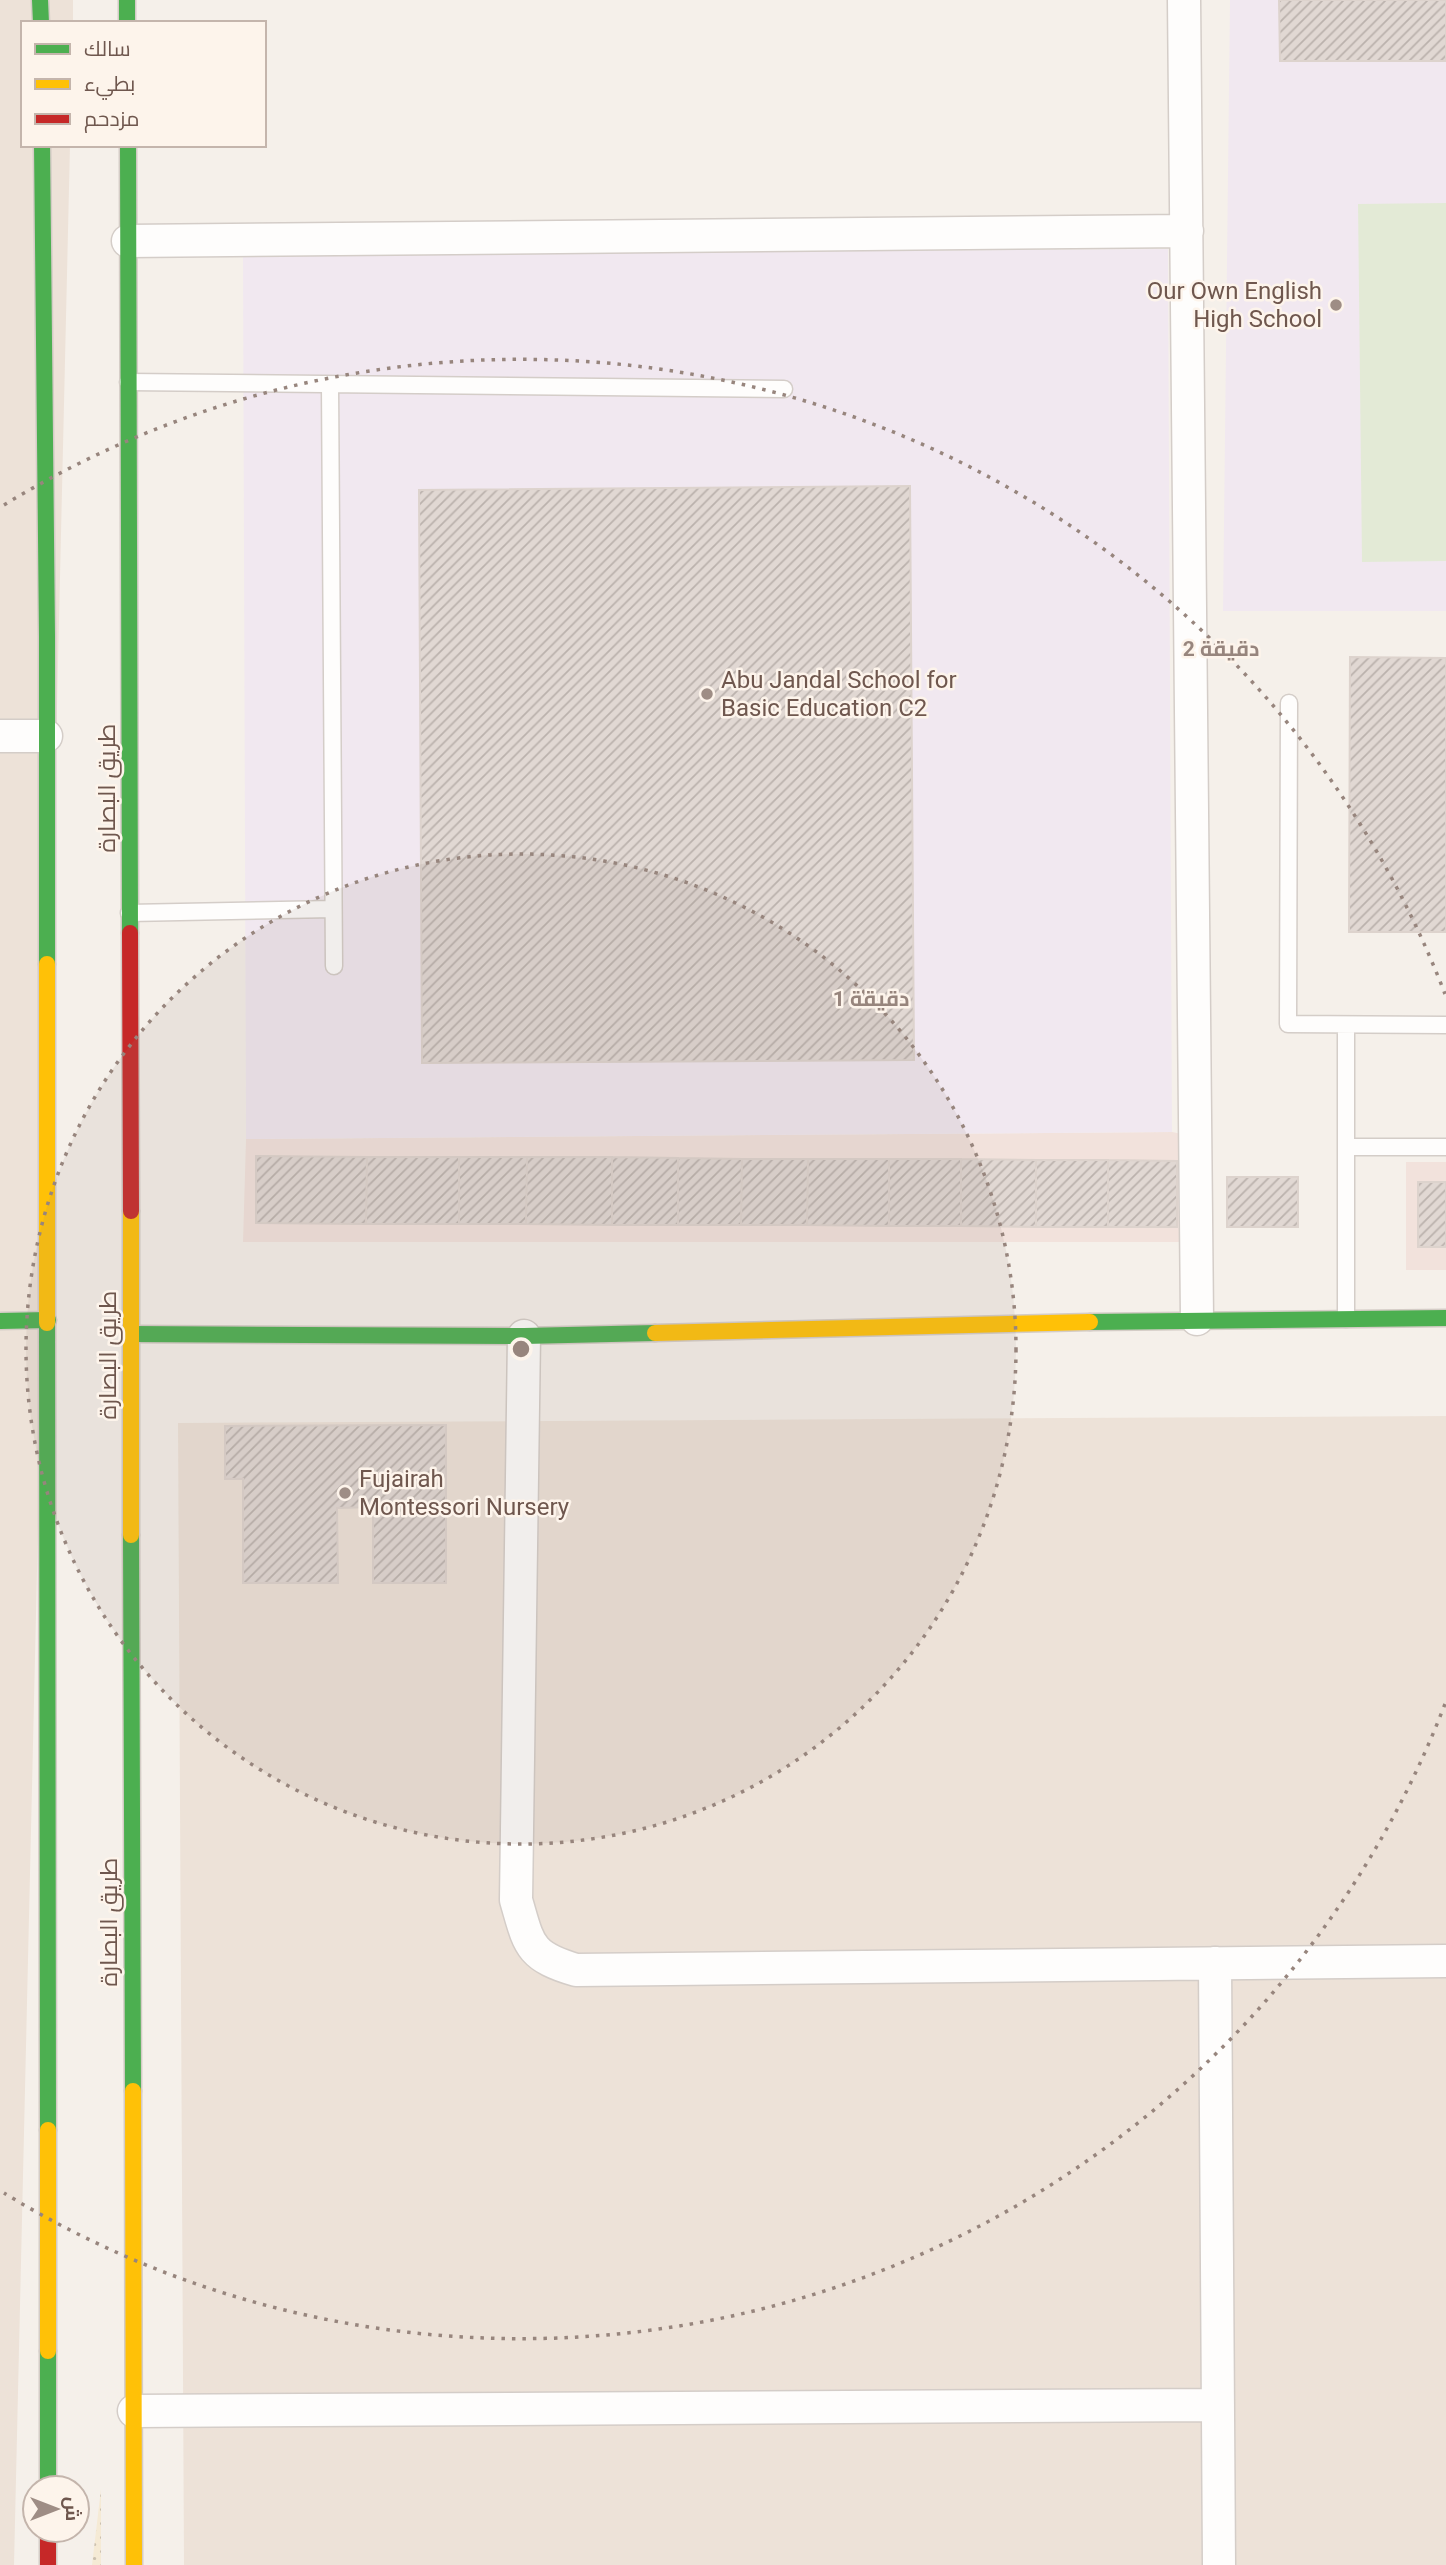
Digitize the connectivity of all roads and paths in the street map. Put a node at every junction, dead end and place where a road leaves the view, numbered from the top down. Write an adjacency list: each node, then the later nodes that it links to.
1 (40, 0): 4 (street)
2 (127, 0): 5 (street)
3 (1184, 0): 8 (street)
4 (41, 21)
5 (127, 21)
6 (42, 147): 15 (street)
7 (128, 147): 9 (street, طريق البصارة)
8 (1187, 230): 9 (street); 23 (street)
9 (128, 241): 10 (street, طريق البصارة)
10 (128, 382): 11 (lane); 17 (street, طريق البصارة)
11 (330, 385): 12 (lane); 16 (lane)
12 (784, 389)
13 (1289, 703): 19 (lane)
14 (0, 736): 15 (street)
15 (46, 736): 26 (street)
16 (333, 909): 17 (lane); 18 (lane)
17 (130, 913): 28 (street, طريق البصارة)
18 (334, 967)
19 (1346, 1024): 20 (lane); 21 (lane)
20 (1446, 1025)
21 (1346, 1147): 22 (lane); 24 (lane)
22 (1446, 1147)
23 (1197, 1318): 24 (street); 29 (street)
24 (1346, 1318): 25 (street)
25 (1446, 1318)
26 (48, 1320): 27 (street); 34 (street)
27 (0, 1321)
28 (131, 1334): 29 (street); 33 (street, طريق البصارة)
29 (524, 1336): 31 (street)
30 (1446, 1961): 31 (street)
31 (1215, 1963): 32 (street)
32 (1218, 2404): 33 (street); 38 (street)
33 (134, 2412): 37 (street, طريق البصارة)
34 (48, 2474)
35 (48, 2544): 36 (street)
36 (48, 2565)
37 (134, 2565)
38 (1219, 2565)

